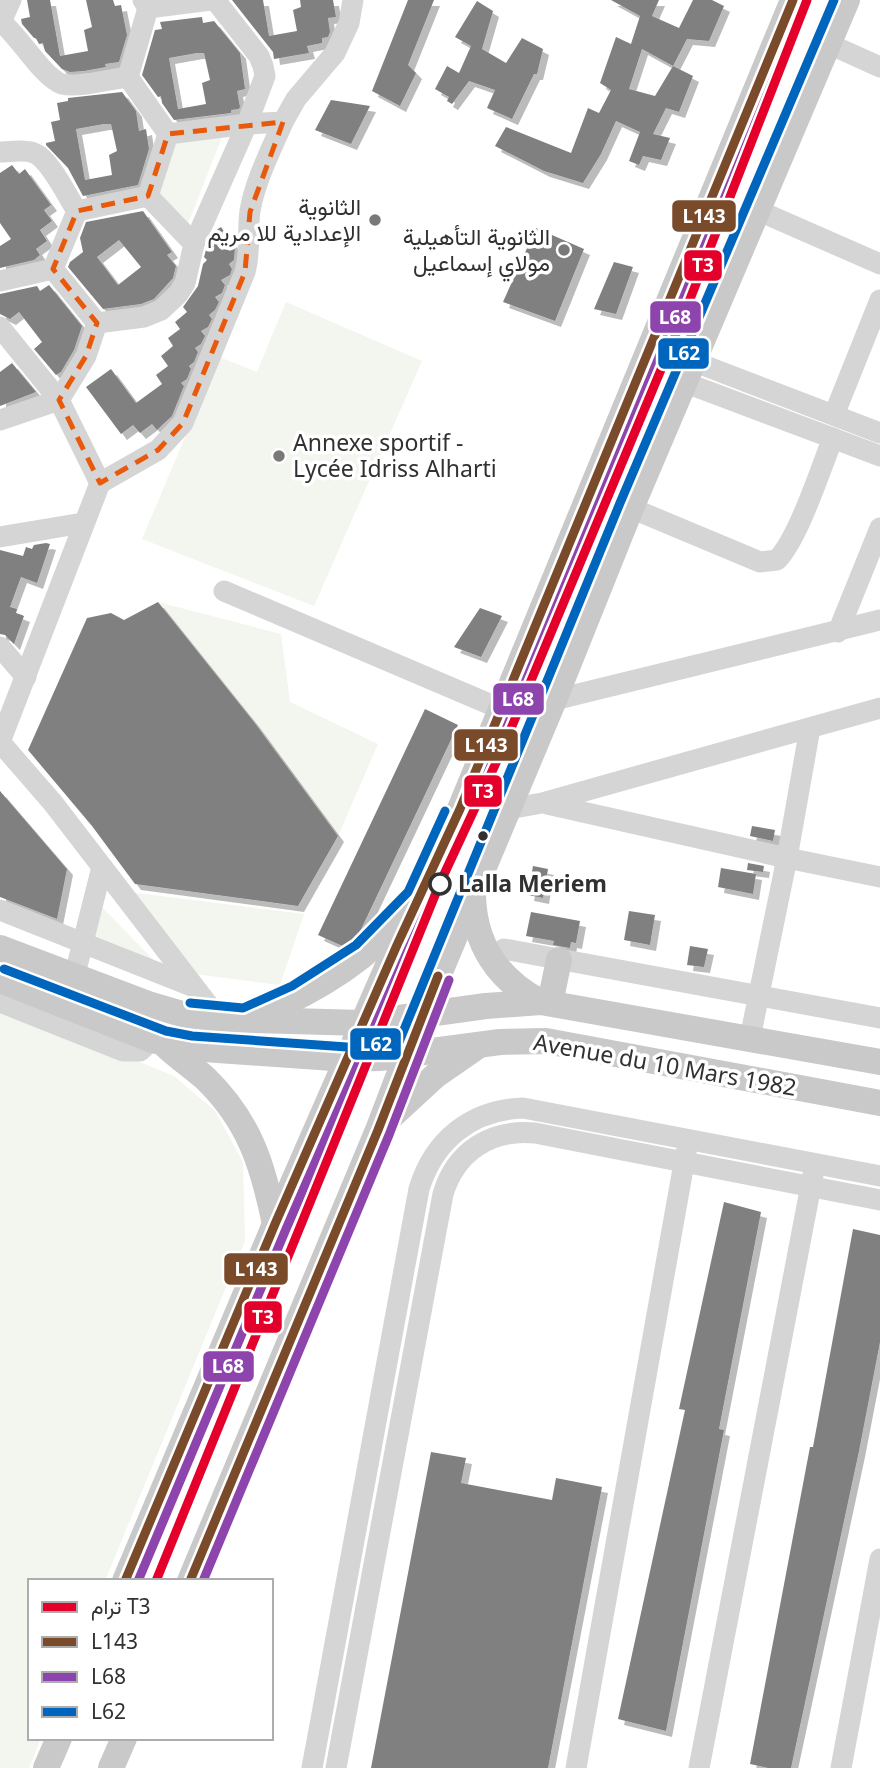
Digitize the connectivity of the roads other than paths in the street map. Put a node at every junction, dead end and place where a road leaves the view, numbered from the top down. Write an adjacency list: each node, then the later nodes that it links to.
1 (11, 0): 7 (street)
2 (213, 0): 6 (street); 12 (street)
3 (354, 0): 11 (street)
4 (793, 0): 46 (main road)
5 (847, 0): 8 (main road)
6 (145, 4): 10 (street)
7 (0, 22): 10 (street)
8 (830, 44): 9 (street); 17 (main road)
9 (880, 67)
10 (128, 77): 13 (street)
11 (283, 122): 12 (street); 19 (street)
12 (247, 124): 13 (street); 16 (street)
13 (168, 134): 15 (street)
14 (0, 152): 18 (street)
15 (148, 196): 18 (street); 20 (street)
16 (211, 205): 19 (street); 20 (street)
17 (757, 210): 21 (street); 27 (main road)
18 (77, 211): 22 (street)
19 (250, 220): 34 (street)
20 (194, 244): 25 (street)
21 (880, 264)
22 (54, 269): 23 (street); 25 (street)
23 (0, 281)
24 (880, 300): 29 (street)
25 (97, 323): 28 (street)
26 (0, 327): 28 (street)
27 (691, 373): 29 (street); 32 (street); 35 (main road)
28 (59, 400): 30 (street); 34 (street)
29 (834, 415): 31 (street)
30 (0, 420)
31 (880, 433)
32 (832, 438): 33 (street); 35 (street)
33 (880, 456)
34 (100, 483): 36 (street)
35 (631, 508): 44 (main road)
36 (83, 523): 38 (street); 43 (street)
37 (880, 528): 41 (street)
38 (0, 537)
39 (224, 591): 46 (street)
40 (880, 620): 41 (street)
41 (838, 632): 44 (street)
42 (0, 647): 43 (street)
43 (26, 677): 48 (street)
44 (554, 700): 50 (main road)
45 (880, 708): 47 (street)
46 (501, 709): 55 (main road)
47 (810, 728): 49 (street); 51 (street)
48 (0, 742): 52 (street)
49 (542, 803): 50 (street); 51 (street)
50 (509, 809): 54 (main road)
51 (787, 858): 53 (street); 64 (street)
52 (102, 867): 57 (street); 63 (street)
53 (880, 877)
54 (473, 894): 66 (main road); 67 (main road)
55 (418, 899): 69 (main road); 70 (main road)
56 (0, 910): 57 (street)
57 (83, 943): 61 (street); 63 (street)
58 (0, 948): 61 (main road, Avenue du 10 Mars 1982)
59 (504, 950): 60 (street)
60 (559, 960): 64 (street); 66 (main road)
61 (74, 978): 69 (main road, Avenue du 10 Mars 1982)
62 (0, 980): 72 (main road, Avenue du 10 Mars 1982)
63 (196, 988): 69 (street)
64 (759, 995): 68 (street); 71 (street)
65 (0, 1002): 72 (street)
66 (546, 1003): 67 (main road, Avenue du 10 Mars 1982); 71 (main road, Avenue du 10 Mars 1982)
67 (421, 1017): 70 (main road, Avenue du 10 Mars 1982); 74 (main road)
68 (880, 1018)
69 (232, 1020): 70 (main road, Avenue du 10 Mars 1982)
70 (363, 1023): 75 (main road)
71 (750, 1038): 76 (main road, Avenue du 10 Mars 1982)
72 (157, 1041): 75 (main road, Avenue du 10 Mars 1982); 85 (main road)
73 (479, 1045): 74 (main road, Avenue du 10 Mars 1982); 77 (main road, Avenue du 10 Mars 1982); 78 (main road)
74 (407, 1054): 75 (main road, Avenue du 10 Mars 1982); 78 (main road)
75 (347, 1059): 85 (main road)
76 (880, 1062)
77 (880, 1103)
78 (377, 1130): 88 (main road)
79 (689, 1140): 80 (street); 81 (street); 93 (street)
80 (815, 1163): 82 (street); 83 (street)
81 (684, 1164): 83 (street); 94 (street); 95 (street)
82 (880, 1176)
83 (810, 1187): 84 (street); 96 (street)
84 (880, 1200)
85 (275, 1224): 87 (main road)
86 (880, 1559): 97 (street)
87 (126, 1579)
88 (191, 1579)
89 (58, 1740): 91 (main road)
90 (123, 1740): 92 (main road)
91 (46, 1768)
92 (111, 1768)
93 (312, 1768)
94 (337, 1768)
95 (576, 1768)
96 (699, 1768)
97 (841, 1768)

